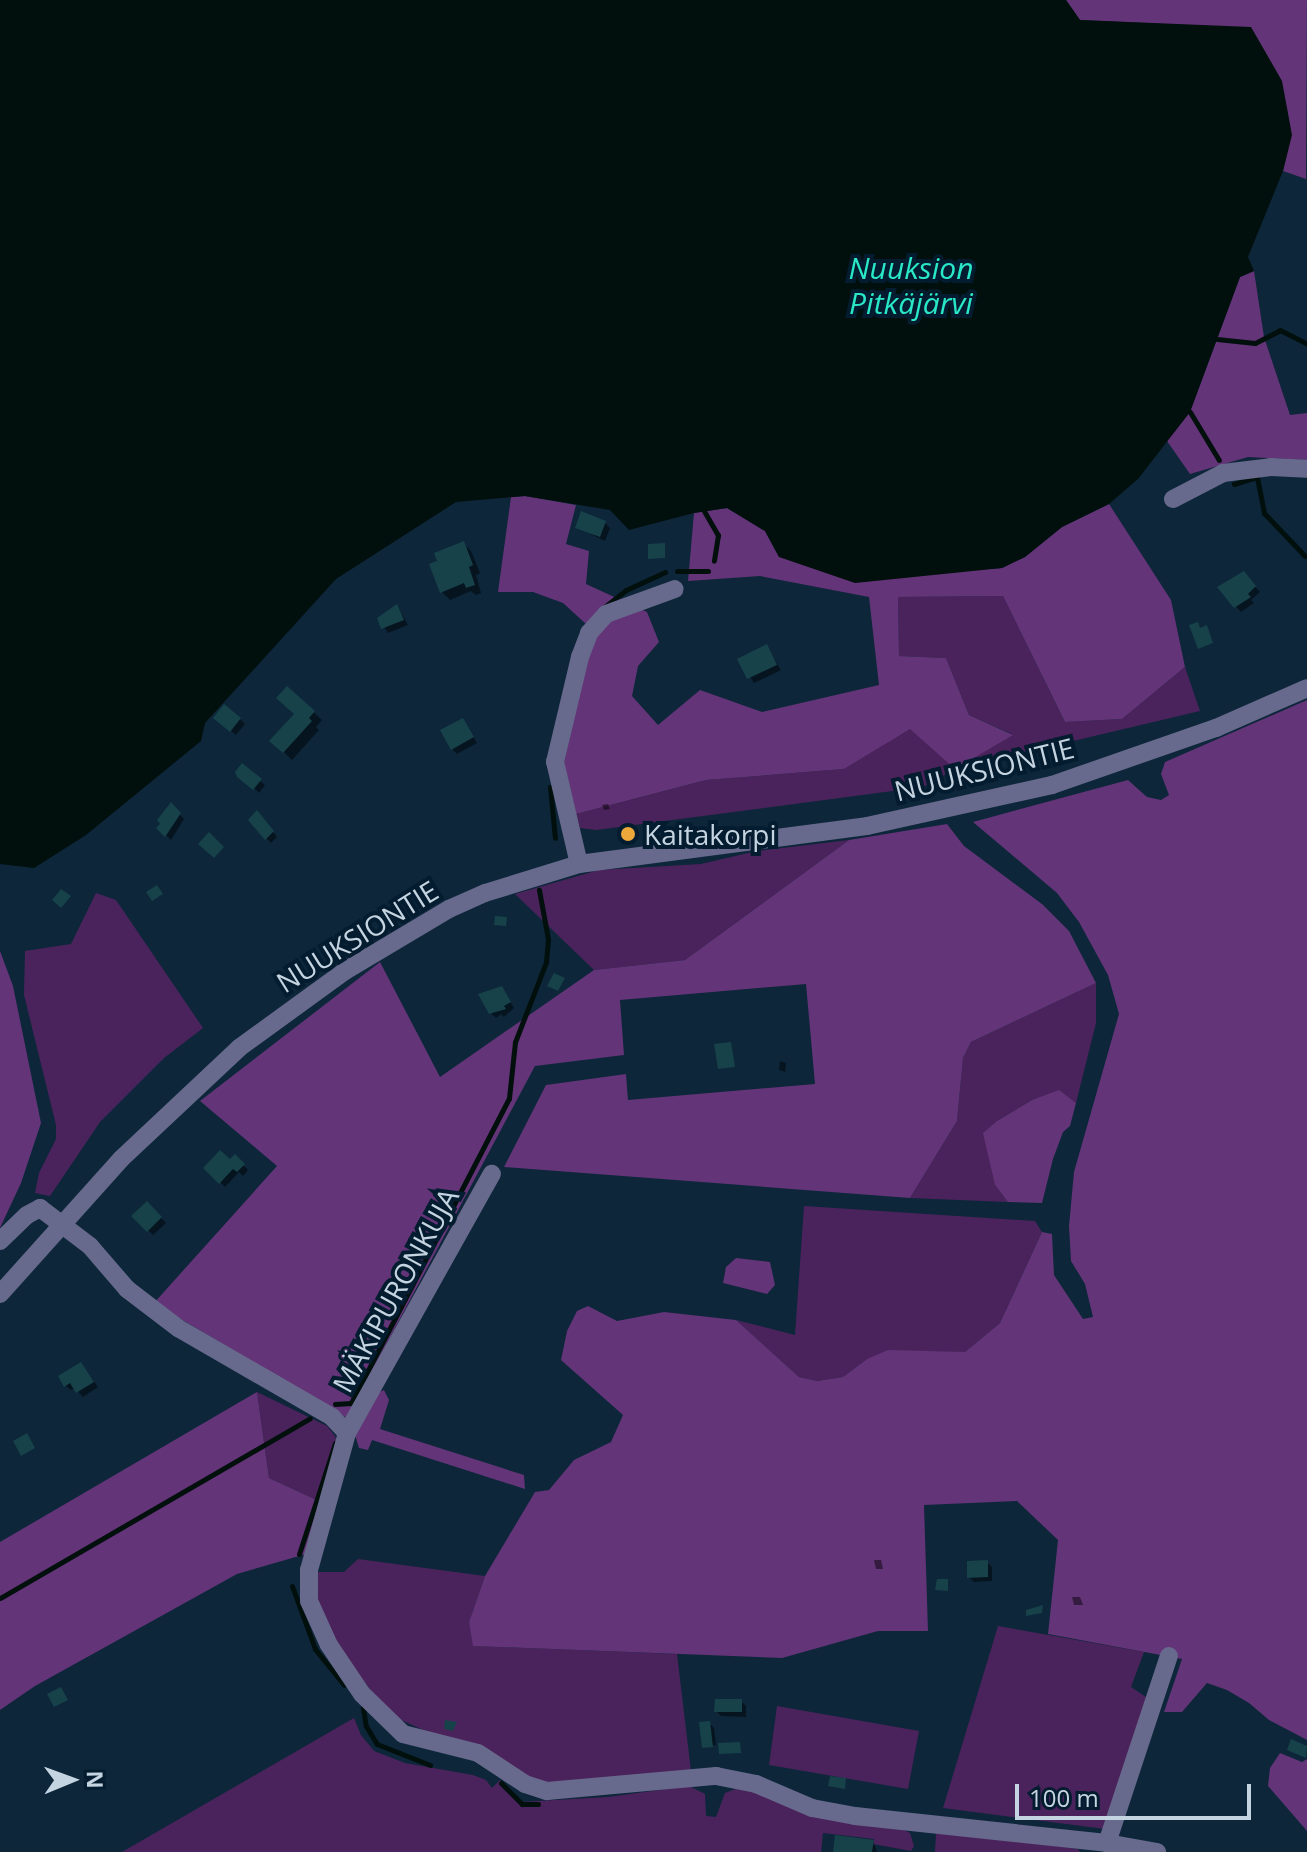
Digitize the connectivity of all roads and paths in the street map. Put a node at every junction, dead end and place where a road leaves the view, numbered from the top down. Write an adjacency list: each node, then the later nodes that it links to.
1 (1307, 469): 2 (street)
2 (1173, 499)
3 (675, 589): 5 (street)
4 (1307, 688): 5 (street, NUUKSIONTIE)
5 (579, 864): 7 (street, NUUKSIONTIE)
6 (492, 1174): 10 (street, MÄKIPURONKUJA)
7 (63, 1224): 8 (street); 9 (street, NUUKSIONTIE); 10 (street)
8 (0, 1241)
9 (0, 1294)
10 (347, 1433): 12 (street, MÄKIPURONKUJA)
11 (1169, 1656): 12 (street)
12 (1107, 1843): 13 (street, MÄKIPURONKUJA)
13 (1157, 1852)

